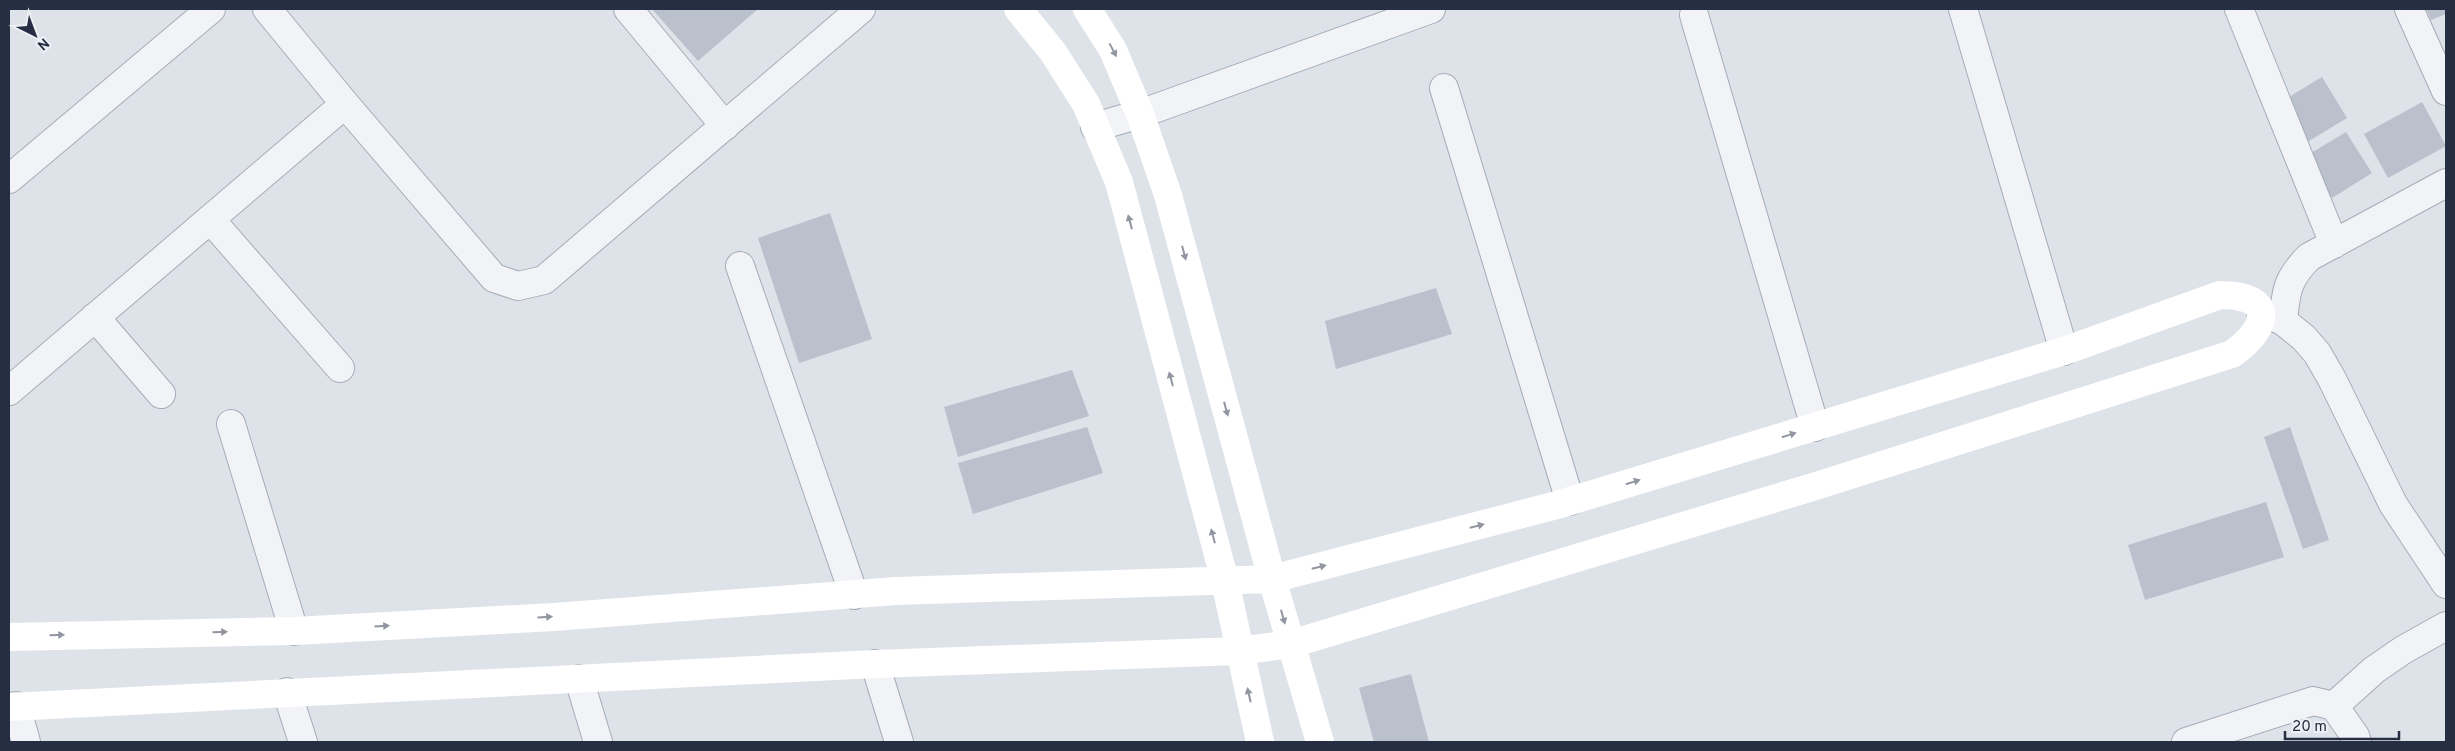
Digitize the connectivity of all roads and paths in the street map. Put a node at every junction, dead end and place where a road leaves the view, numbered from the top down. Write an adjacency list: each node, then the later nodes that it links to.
1 (211, 9): 18 (street)
2 (267, 9): 14 (street)
3 (628, 9): 16 (street)
4 (861, 9): 16 (street)
5 (1018, 9): 17 (street)
6 (1087, 9): 15 (street, one-way to 15)
7 (1431, 9): 15 (street)
8 (1963, 9): 25 (street)
9 (2239, 9): 21 (street)
10 (2409, 9): 13 (street)
11 (1694, 15): 30 (street)
12 (1444, 88): 31 (street)
13 (2446, 91)
14 (344, 104): 16 (street); 20 (street)
15 (1140, 114): 17 (street); 32 (street, one-way to 32)
16 (725, 126)
17 (1095, 127): 33 (street, one-way to 17)
18 (9, 179)
19 (2446, 182): 21 (street)
20 (210, 219): 24 (street); 26 (street)
21 (2334, 244): 23 (street)
22 (740, 266): 35 (street)
23 (2272, 316): 25 (street); 34 (street); 39 (street)
24 (95, 317): 27 (street); 28 (street)
25 (2064, 351): 30 (street)
26 (340, 368)
27 (9, 391)
28 (161, 394)
29 (231, 424): 37 (street)
30 (1815, 427): 31 (street, one-way to 30)
31 (1570, 501): 32 (street, one-way to 31)
32 (1272, 579): 33 (street); 39 (street, one-way to 39)
33 (1225, 581): 35 (street); 40 (street)
34 (2446, 584)
35 (854, 594): 37 (street, one-way to 35)
36 (2446, 626): 44 (street)
37 (294, 631): 38 (street, one-way to 37)
38 (9, 637)
39 (1291, 644): 40 (street); 51 (street)
40 (1238, 651): 41 (street); 50 (street, one-way to 40)
41 (876, 664): 42 (street); 49 (street)
42 (579, 679): 43 (street); 48 (street)
43 (287, 692): 45 (street); 47 (street)
44 (2334, 706): 52 (street); 53 (street)
45 (12, 707): 46 (street)
46 (26, 742)
47 (303, 742)
48 (598, 742)
49 (899, 742)
50 (1260, 742)
51 (1320, 742)
52 (2186, 742)
53 (2357, 742)

